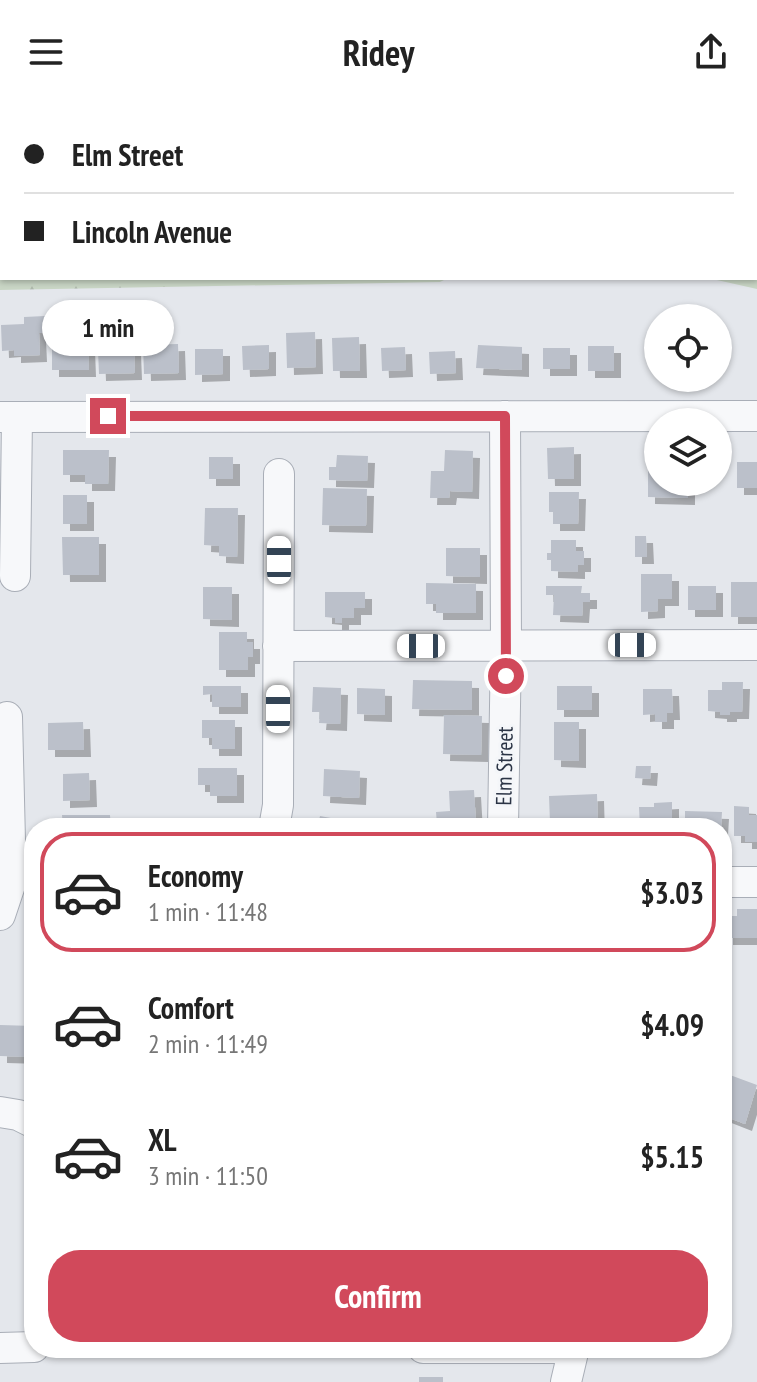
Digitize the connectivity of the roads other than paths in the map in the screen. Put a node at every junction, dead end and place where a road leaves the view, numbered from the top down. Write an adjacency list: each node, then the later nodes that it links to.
1 (505, 416): 2 (street); 3 (street); 6 (street, Elm Street)
2 (757, 416)
3 (8, 417): 5 (street)
4 (279, 474): 8 (street)
5 (15, 576)
6 (506, 645): 7 (street); 8 (street); 11 (street, Elm Street)
7 (757, 645)
8 (278, 646): 10 (street)
9 (7, 717): 12 (street)
10 (276, 818)
11 (503, 818)
12 (15, 882): 15 (street)
13 (732, 882): 14 (street)
14 (757, 882)
15 (0, 915)
16 (0, 1112): 17 (street)
17 (24, 1118)
18 (24, 1347): 19 (street)
19 (0, 1348)
20 (572, 1358): 21 (street)
21 (566, 1382)

